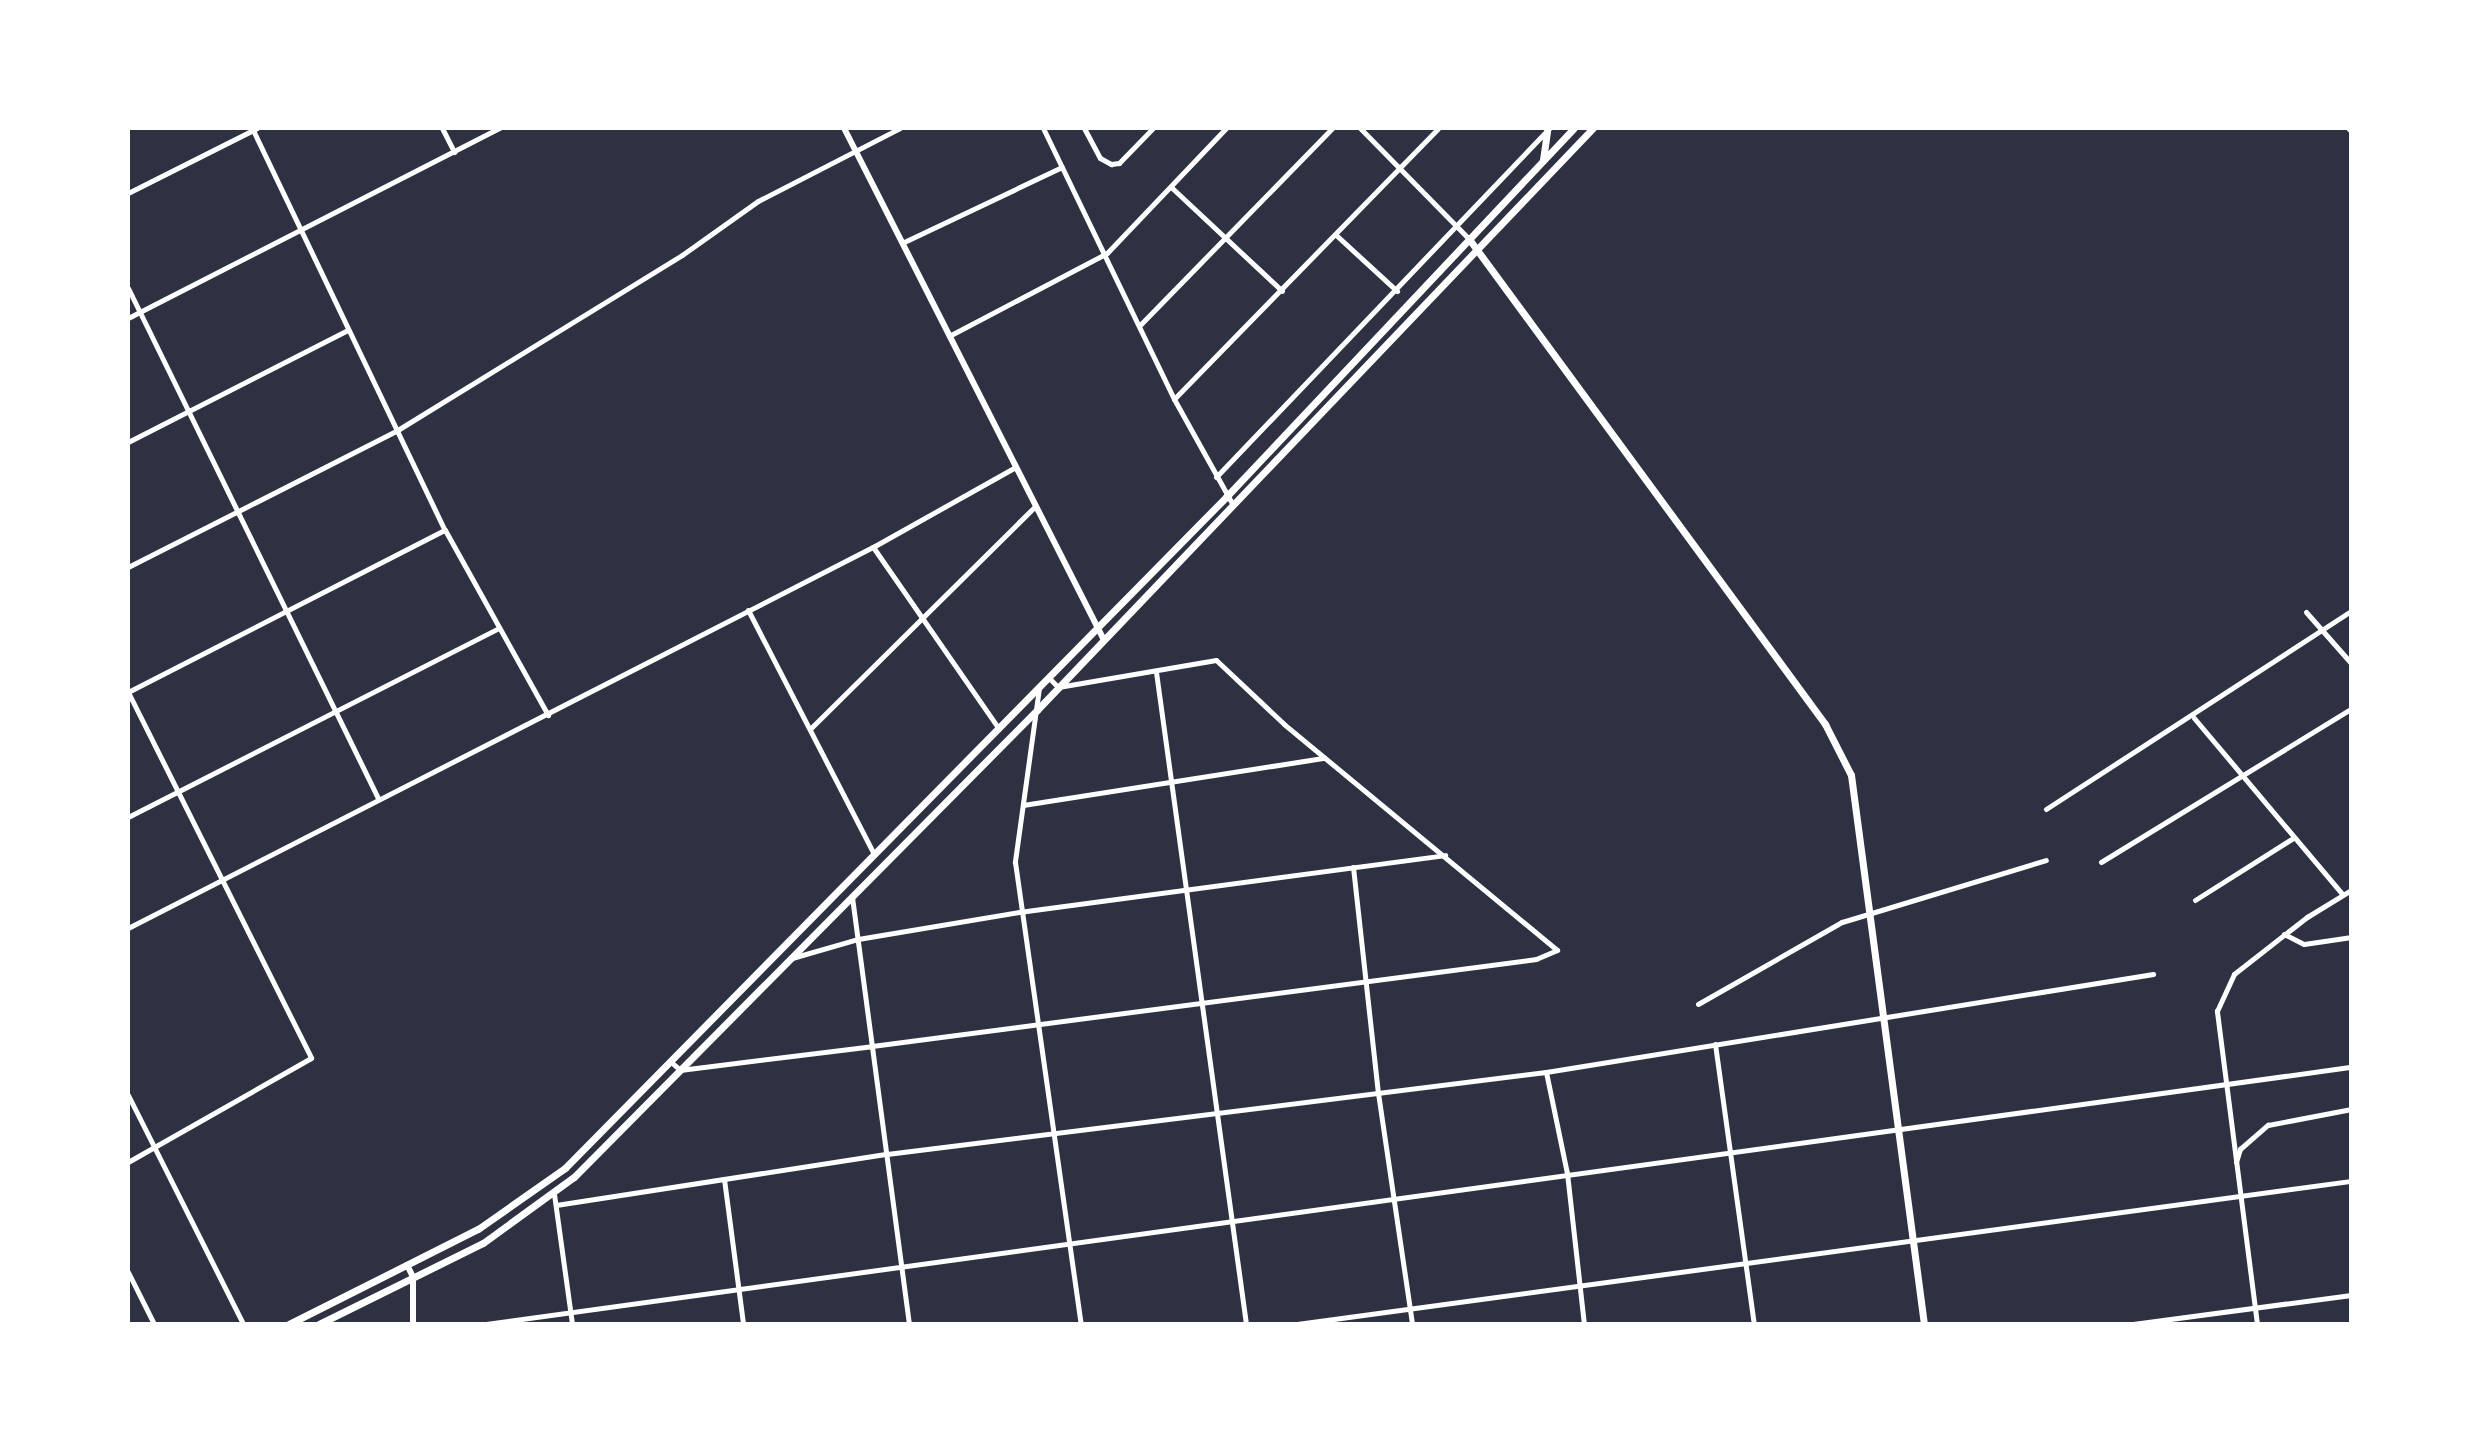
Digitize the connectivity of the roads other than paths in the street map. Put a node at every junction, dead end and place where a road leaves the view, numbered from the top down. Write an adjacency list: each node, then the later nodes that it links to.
1 (442, 128): 17 (street)
2 (500, 128): 17 (street)
3 (844, 128): 16 (street)
4 (900, 128): 16 (street)
5 (1043, 128): 19 (street)
6 (1084, 128): 7 (street)
7 (1153, 128)
8 (1226, 128): 22 (street)
9 (1332, 128): 28 (street)
10 (1360, 128): 20 (street)
11 (1438, 128): 20 (street)
12 (1574, 128): 18 (main road)
13 (1593, 128): 23 (main road)
14 (254, 129): 24 (street); 26 (street)
15 (1549, 130): 18 (main road); 25 (street)
16 (855, 150): 30 (street); 43 (street)
17 (454, 152): 26 (street)
18 (1543, 160): 21 (main road)
19 (1062, 167): 30 (street); 32 (street)
20 (1400, 167): 25 (street); 27 (street)
21 (1522, 182): 23 (main road); 29 (main road)
22 (1171, 187): 28 (street); 32 (street)
23 (1532, 191): 31 (main road)
24 (128, 193)
25 (1459, 228): 29 (street); 35 (street)
26 (297, 231): 36 (street); 39 (street)
27 (1336, 234): 34 (street); 35 (street)
28 (1226, 237): 34 (street); 38 (street)
29 (1469, 239): 31 (main road); 47 (main road)
30 (901, 244): 40 (street)
31 (1477, 250): 48 (main road); 97 (main road)
32 (1107, 253): 38 (street); 40 (street)
33 (128, 288): 36 (street)
34 (1282, 291): 41 (street)
35 (1397, 291): 46 (street)
36 (140, 312): 37 (street); 42 (street)
37 (128, 318)
38 (1140, 325): 41 (street)
39 (346, 331): 42 (street); 43 (street)
40 (948, 337): 45 (street)
41 (1174, 399): 46 (street)
42 (186, 412): 44 (street); 50 (street)
43 (396, 431): 50 (street); 51 (street)
44 (128, 442)
45 (1014, 468): 49 (street); 52 (street)
46 (1216, 477): 47 (street)
47 (1226, 497): 48 (street); 60 (main road)
48 (1234, 506): 62 (main road)
49 (1034, 507): 58 (street); 60 (street)
50 (236, 512): 53 (street); 57 (street)
51 (445, 530): 57 (street); 59 (street)
52 (873, 547): 54 (street); 58 (street)
53 (128, 567)
54 (748, 610): 72 (street); 74 (street)
55 (2351, 611): 61 (street)
56 (2306, 612): 61 (street)
57 (288, 613): 68 (street); 69 (street)
58 (922, 617): 74 (street); 75 (street)
59 (499, 628): 69 (street); 72 (street)
60 (1095, 631): 62 (street); 65 (main road)
61 (2323, 631): 63 (street); 73 (street)
62 (1104, 640): 66 (main road)
63 (2351, 663)
64 (1156, 672): 66 (street); 76 (street); 78 (street)
65 (1049, 678): 66 (street); 67 (main road)
66 (1058, 687): 71 (main road)
67 (1039, 688): 71 (street); 75 (main road)
68 (128, 692): 79 (street)
69 (335, 708): 79 (street); 80 (street)
70 (2351, 709): 77 (street)
71 (1037, 710): 81 (street); 94 (main road)
72 (548, 715): 80 (street)
73 (2194, 718): 77 (street); 82 (street)
74 (810, 729): 85 (street)
75 (999, 729): 85 (main road)
76 (1324, 758): 78 (street); 86 (street)
77 (2241, 777): 84 (street); 88 (street)
78 (1172, 778): 81 (street); 91 (street)
79 (178, 791): 83 (street); 90 (street)
80 (378, 798): 90 (street)
81 (1023, 805): 96 (street)
82 (2046, 809)
83 (128, 817)
84 (2293, 838): 93 (street); 95 (street)
85 (874, 855): 111 (main road)
86 (1446, 855): 89 (street); 104 (street)
87 (2046, 860): 97 (street)
88 (2101, 862)
89 (1353, 867): 91 (street); 104 (street)
90 (223, 879): 98 (street); 122 (street)
91 (1185, 888): 96 (street); 105 (street)
92 (2351, 890): 93 (street)
93 (2342, 894): 99 (street)
94 (852, 895): 101 (street); 102 (main road)
95 (2195, 900)
96 (1019, 912): 101 (street); 108 (street)
97 (1867, 914): 106 (street); 107 (main road)
98 (128, 928)
99 (2284, 934): 100 (street); 115 (street)
100 (2351, 937)
101 (858, 939): 102 (street); 110 (street)
102 (790, 959): 113 (main road)
103 (2153, 974): 107 (street)
104 (1366, 978): 105 (street); 116 (street)
105 (1202, 1001): 108 (street); 119 (street)
106 (1698, 1004)
107 (1881, 1018): 109 (street); 120 (main road)
108 (1038, 1025): 110 (street); 121 (street)
109 (1715, 1044): 114 (street); 123 (street)
110 (872, 1046): 113 (street); 124 (street)
111 (670, 1061): 113 (street); 127 (main road)
112 (2351, 1067): 115 (street)
113 (680, 1070): 129 (main road)
114 (1546, 1072): 116 (street); 128 (street)
115 (2225, 1085): 120 (street); 126 (street)
116 (1378, 1093): 119 (street); 134 (street)
117 (128, 1095): 122 (street)
118 (2351, 1109): 126 (street)
119 (1218, 1114): 121 (street); 136 (street)
120 (1898, 1129): 123 (street); 137 (main road)
121 (1051, 1132): 124 (street); 138 (street)
122 (155, 1148): 125 (street); 151 (street)
123 (1729, 1152): 128 (street); 141 (street)
124 (887, 1154): 130 (street); 140 (street)
125 (128, 1162)
126 (2235, 1166): 133 (street)
127 (565, 1168): 129 (main road); 139 (main road)
128 (1567, 1173): 134 (street); 144 (street)
129 (574, 1177): 132 (main road)
130 (724, 1179): 135 (street); 145 (street)
131 (2351, 1181): 133 (street)
132 (554, 1194): 135 (street); 143 (main road)
133 (2239, 1197): 137 (street); 147 (street)
134 (1393, 1198): 136 (street); 148 (street)
135 (556, 1205): 149 (street)
136 (1233, 1220): 138 (street); 160 (street)
137 (1911, 1240): 141 (street); 165 (main road)
138 (1067, 1244): 140 (street); 159 (street)
139 (407, 1265): 143 (street); 152 (main road)
140 (903, 1265): 145 (street); 158 (street)
141 (1745, 1265): 144 (street); 164 (street)
142 (128, 1272): 150 (street)
143 (413, 1277): 153 (main road); 154 (street)
144 (1580, 1286): 148 (street); 163 (street)
145 (738, 1289): 149 (street); 157 (street)
146 (2351, 1295): 147 (street)
147 (2255, 1307): 166 (street); 167 (street)
148 (1409, 1309): 161 (street); 162 (street)
149 (570, 1312): 155 (street); 156 (street)
150 (154, 1324)
151 (243, 1324)
152 (289, 1324)
153 (319, 1324)
154 (413, 1324)
155 (486, 1324)
156 (572, 1324)
157 (743, 1324)
158 (909, 1324)
159 (1081, 1324)
160 (1246, 1324)
161 (1297, 1324)
162 (1412, 1324)
163 (1584, 1324)
164 (1754, 1324)
165 (1924, 1324)
166 (2133, 1324)
167 (2257, 1324)

